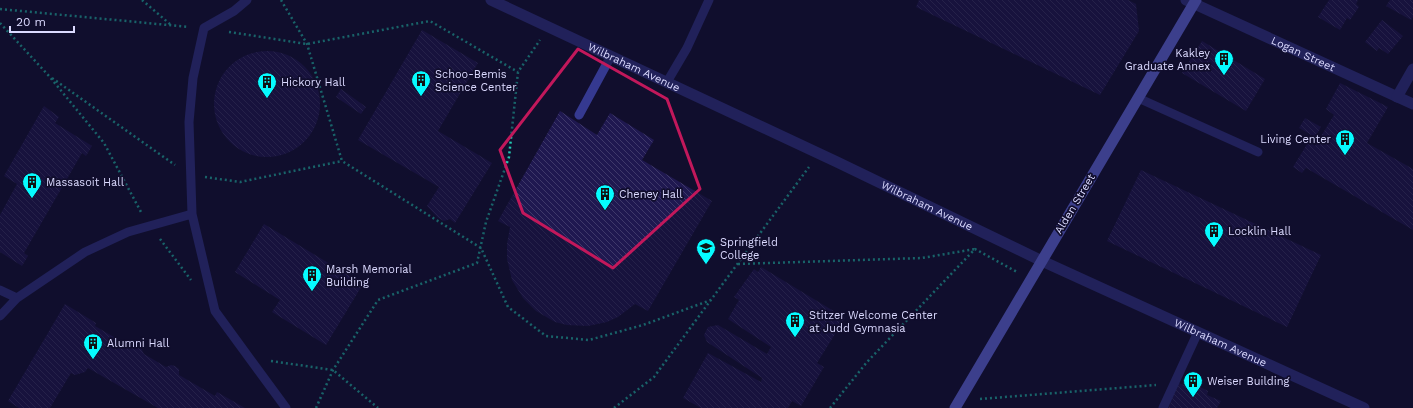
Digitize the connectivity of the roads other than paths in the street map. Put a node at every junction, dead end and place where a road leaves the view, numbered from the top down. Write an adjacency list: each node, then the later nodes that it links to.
1 (247, 0): 13 (lane)
2 (491, 0): 5 (street, Wilbraham Avenue)
3 (709, 0): 7 (lane)
4 (1192, 1): 8 (street, Logan Street); 9 (main road, Alden Street)
5 (611, 56): 7 (street, Wilbraham Avenue); 11 (lane)
6 (1413, 69): 8 (street)
7 (667, 82): 14 (street, Wilbraham Avenue)
8 (1397, 97): 10 (street, Logan Street)
9 (1138, 98): 12 (lane); 14 (main road, Alden Street)
10 (1413, 104)
11 (579, 115)
12 (1258, 152)
13 (192, 214): 16 (lane); 20 (lane)
14 (1042, 261): 18 (street, Wilbraham Avenue); 19 (main road, Alden Street)
15 (0, 290): 16 (lane)
16 (17, 298): 17 (lane)
17 (0, 316)
18 (1198, 332): 21 (lane); 22 (street, Wilbraham Avenue)
19 (957, 404)
20 (286, 408)
21 (1163, 408)
22 (1364, 408)

